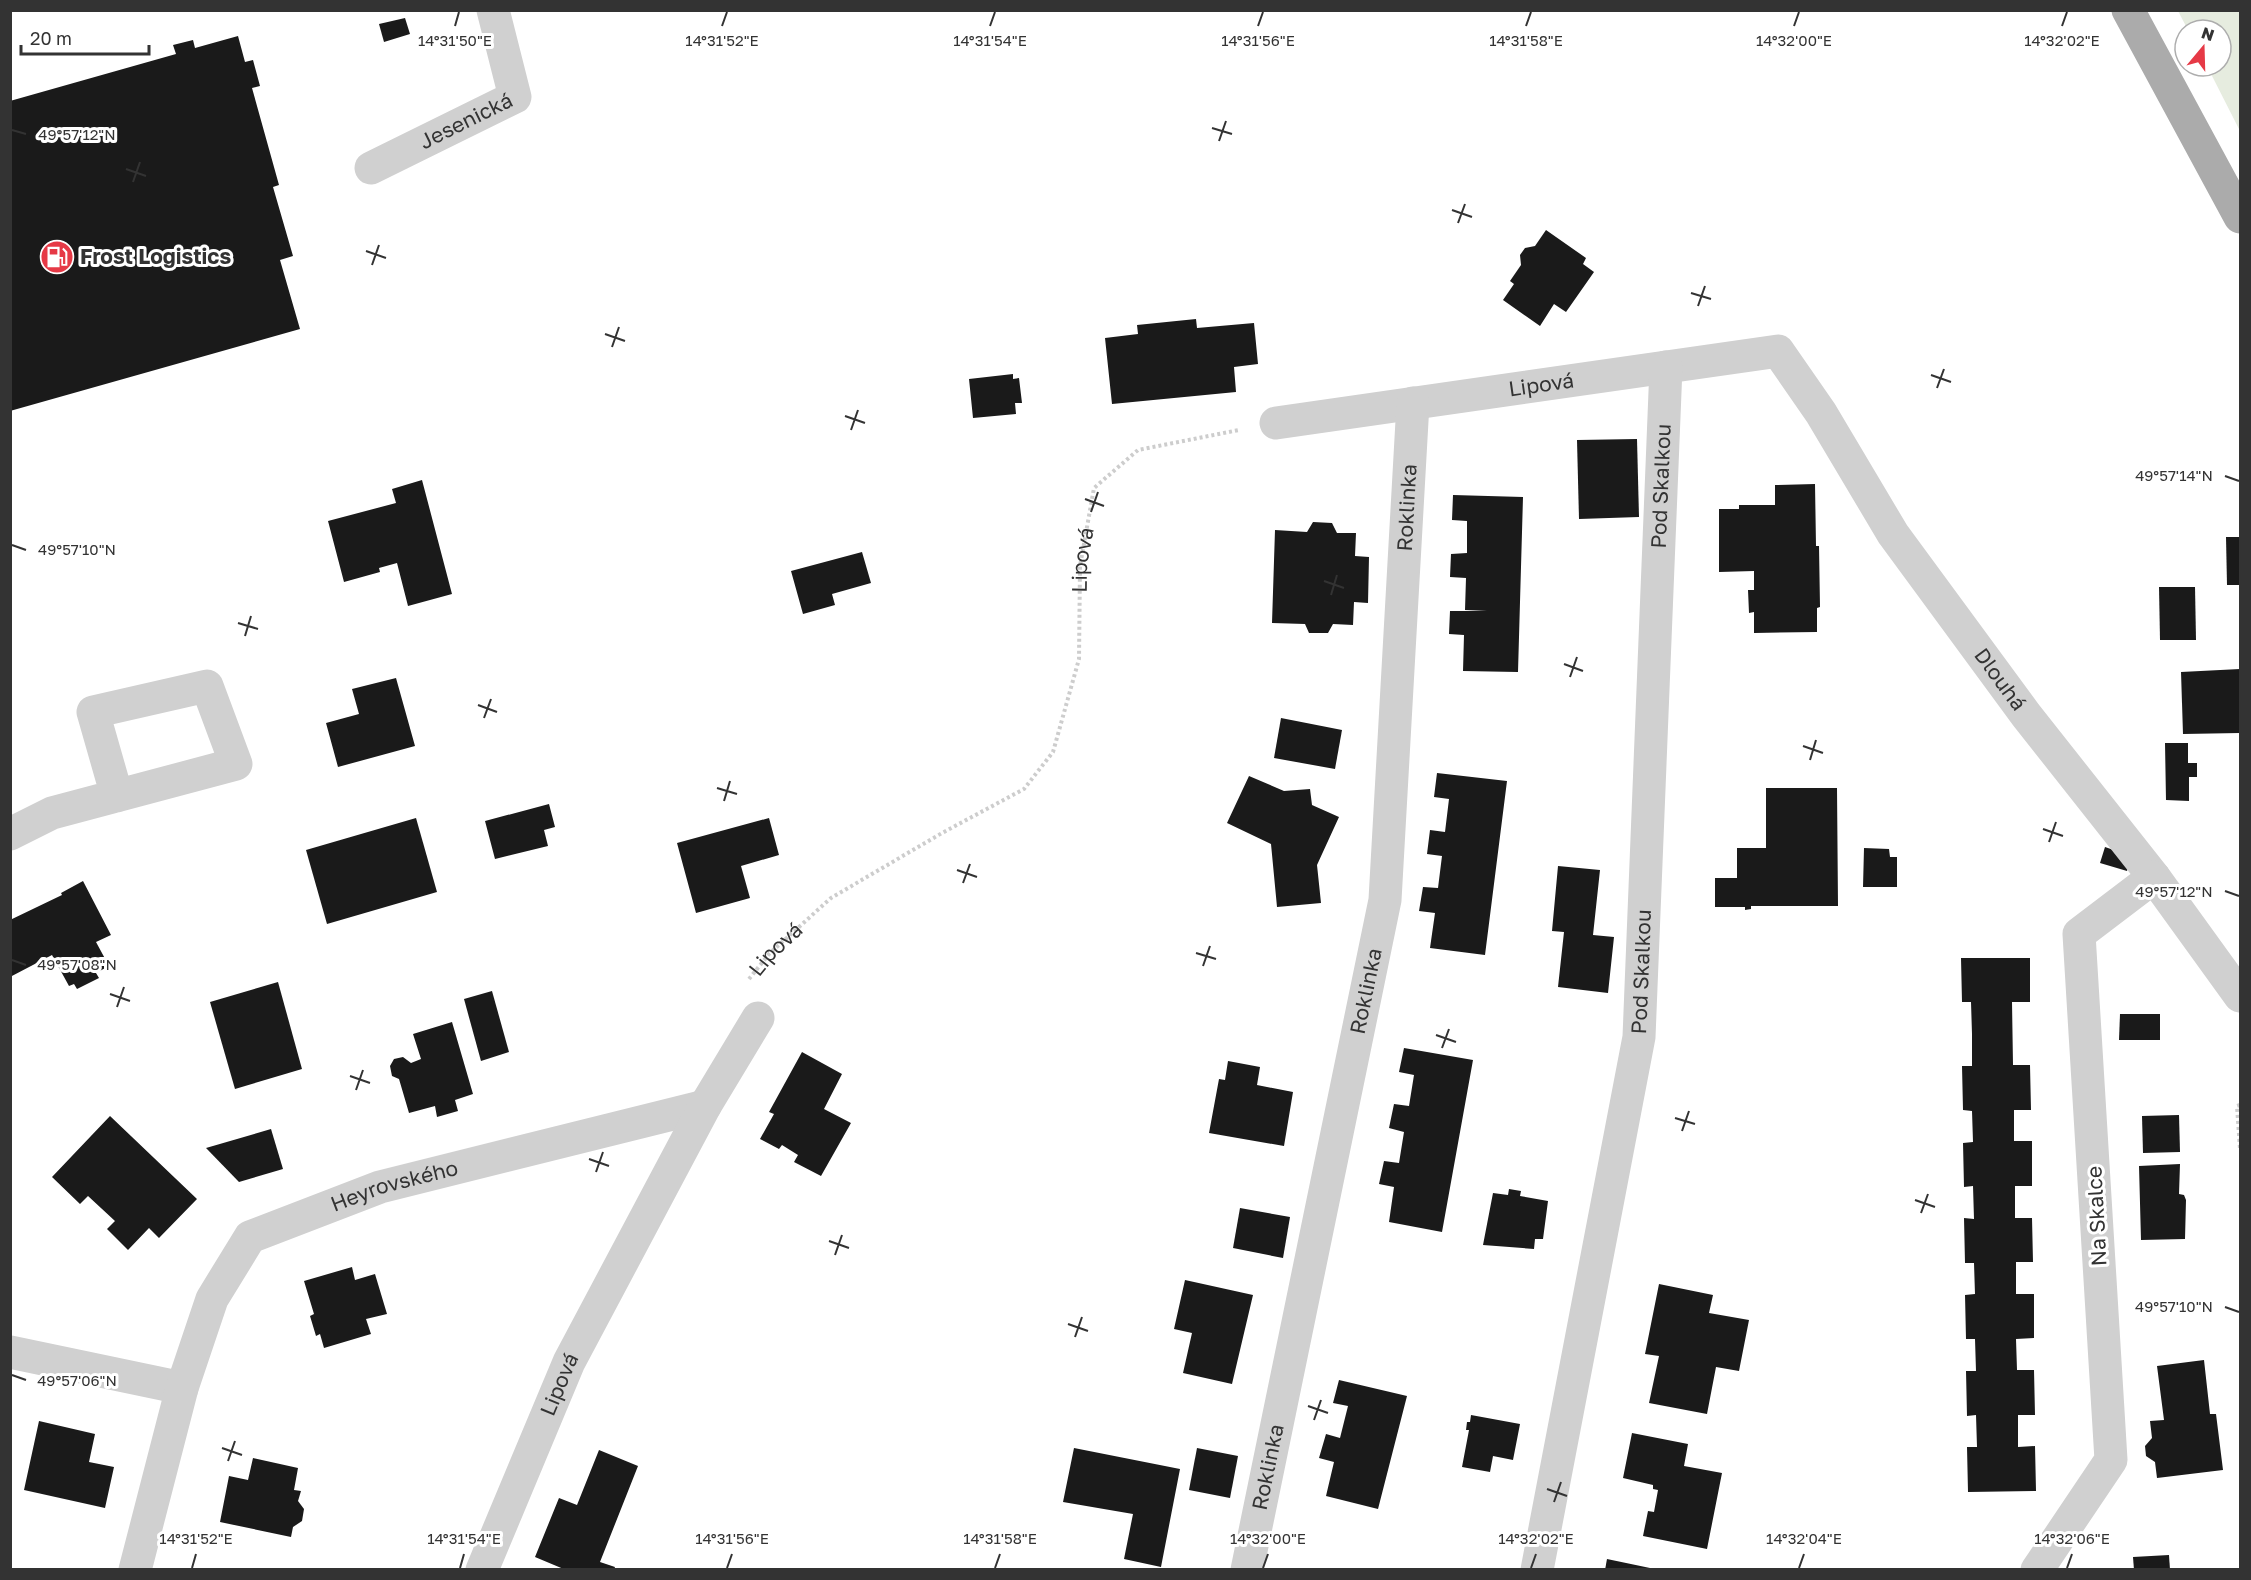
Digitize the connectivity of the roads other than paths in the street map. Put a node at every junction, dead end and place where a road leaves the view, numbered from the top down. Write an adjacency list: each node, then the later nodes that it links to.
1 (493, 10): 3 (street, Jesenická)
2 (2127, 10): 4 (main road)
3 (371, 168)
4 (2241, 217)
5 (1778, 351): 6 (street, Lipová); 11 (street, Dlouhá)
6 (1666, 367): 7 (street, Lipová); 20 (street, Pod Skalkou)
7 (1413, 403): 8 (street, Lipová); 19 (street, Roklinka)
8 (1276, 423)
9 (117, 795): 10 (street)
10 (10, 834)
11 (2154, 877): 12 (street, Dlouhá); 21 (street, Na Skalce)
12 (2241, 996)
13 (758, 1018): 14 (street, Lipová)
14 (705, 1106): 16 (street, Heyrovského); 18 (street, Lipová)
15 (10, 1352): 16 (street)
16 (182, 1388): 17 (street, Heyrovského)
17 (135, 1569)
18 (482, 1569)
19 (1247, 1569)
20 (1538, 1569)
21 (2037, 1569)

